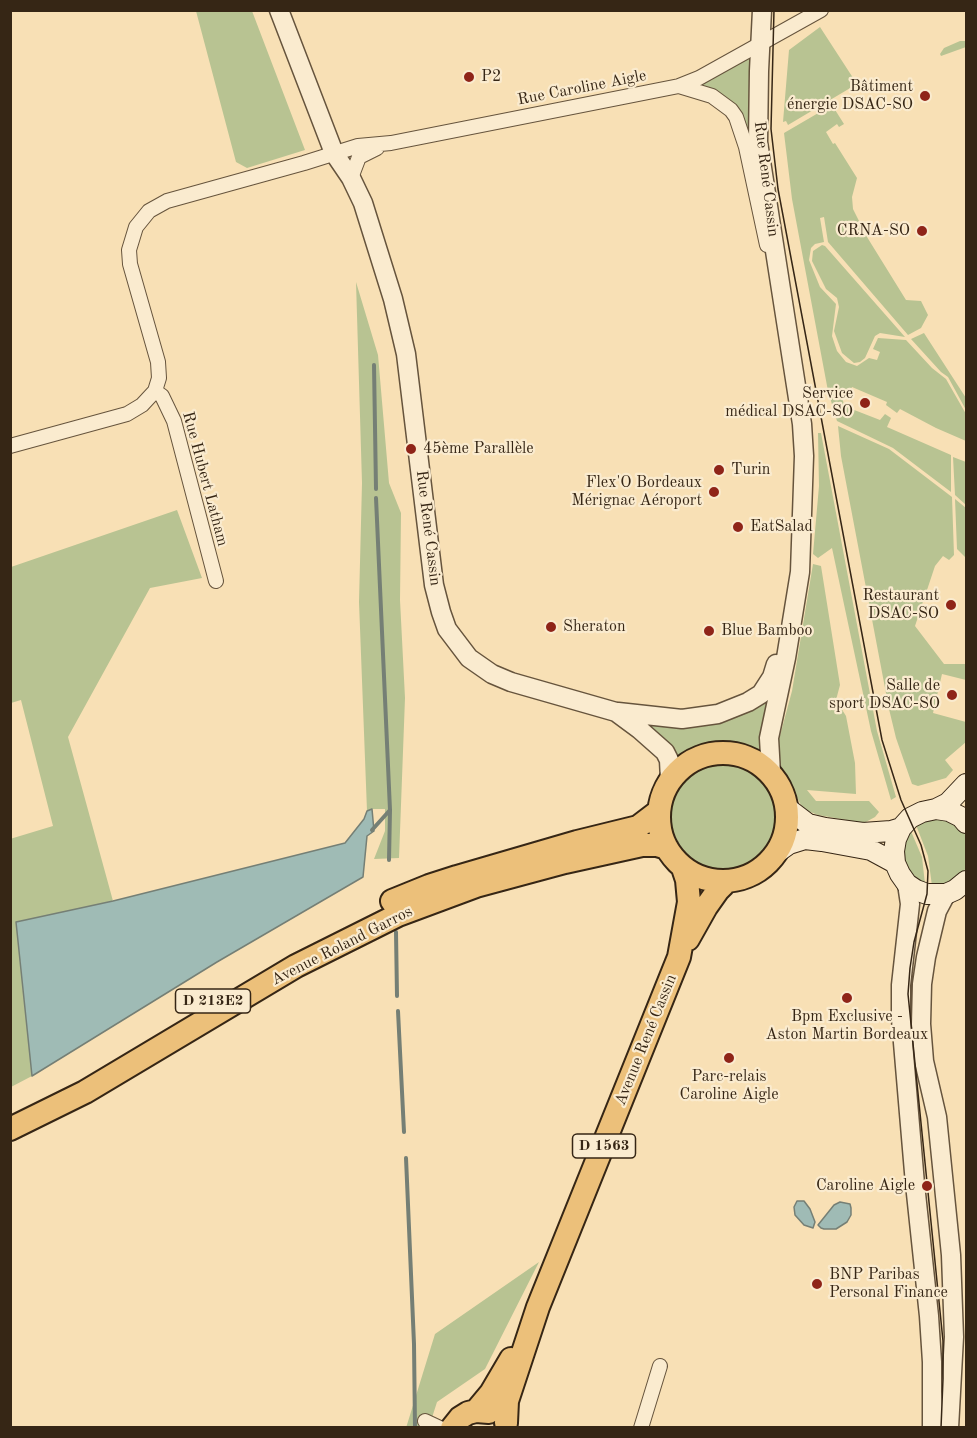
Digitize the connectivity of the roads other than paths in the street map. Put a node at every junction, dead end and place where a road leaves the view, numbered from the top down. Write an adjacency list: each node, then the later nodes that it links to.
1 (279, 10): 7 (street, Rue René Cassin)
2 (762, 10): 4 (street, Rue René Cassin)
3 (821, 10): 4 (street, Rue Caroline Aigle)
4 (760, 44): 5 (street, Rue Caroline Aigle); 9 (street, Rue René Cassin)
5 (679, 86): 6 (street, Rue Caroline Aigle); 9 (street)
6 (387, 143): 7 (street, Rue Caroline Aigle); 8 (street)
7 (334, 153): 8 (street, Rue René Cassin); 10 (street, Rue Caroline Aigle)
8 (351, 178): 14 (street, Rue René Cassin)
9 (780, 287): 12 (street, Rue René Cassin)
10 (155, 391): 11 (street); 13 (street, Rue Hubert Latham)
11 (10, 446)
12 (802, 521): 14 (street); 15 (street, Rue René Cassin)
13 (216, 581)
14 (616, 712): 16 (street, Rue René Cassin)
15 (771, 773): 16 (main road); 18 (main road)
16 (670, 780): 20 (main road)
17 (966, 784): 19 (main road)
18 (787, 808): 22 (main road); 24 (main road)
19 (936, 809): 21 (main road); 22 (main road)
20 (659, 811): 23 (main road); 25 (main road, Avenue Roland Garros / D 213E2)
21 (966, 823)
22 (901, 828): 26 (main road)
23 (667, 848): 27 (main road); 31 (main road, Avenue Roland Garros / D 213E2)
24 (779, 850): 26 (main road); 28 (main road)
25 (524, 858): 31 (street); 33 (main road, Avenue Roland Garros / D 213E2)
26 (895, 863): 29 (main road)
27 (683, 868): 28 (main road); 32 (main road, Avenue René Cassin / D 1563)
28 (726, 882): 32 (main road, D 1563)
29 (907, 884): 30 (main road); 43 (street)
30 (960, 886): 44 (street)
31 (415, 908): 34 (main road, Avenue Roland Garros / D 213E2)
32 (679, 957): 35 (main road, Avenue René Cassin / D 1563)
33 (10, 1113)
34 (10, 1129)
35 (538, 1307): 37 (main road, Avenue René Cassin / D 1563); 39 (main road, Avenue René Cassin / D 1563)
36 (660, 1366): 42 (street)
37 (476, 1411): 39 (main road); 41 (main road, Avenue René Cassin)
38 (425, 1421): 40 (street)
39 (508, 1425)
40 (440, 1428)
41 (452, 1428)
42 (641, 1428)
43 (932, 1428)
44 (949, 1428)

